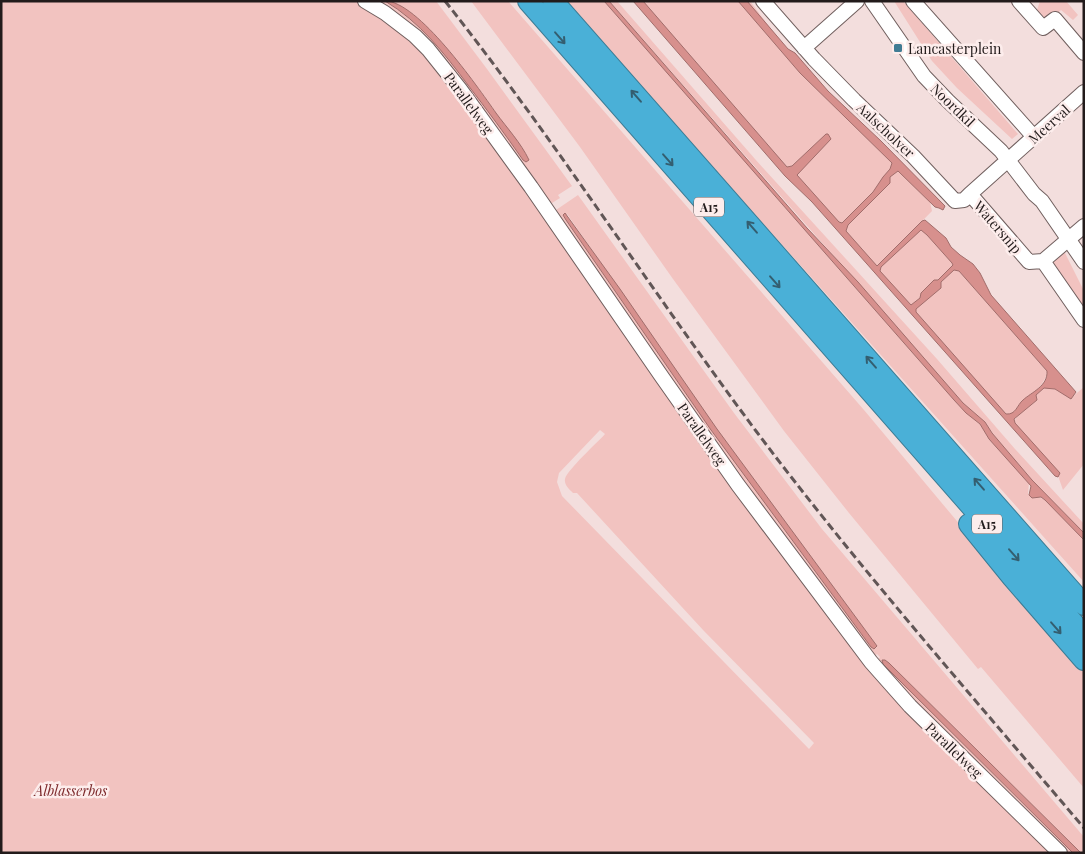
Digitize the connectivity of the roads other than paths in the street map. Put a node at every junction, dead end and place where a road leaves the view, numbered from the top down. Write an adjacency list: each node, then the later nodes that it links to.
1 (365, 1): 28 (street, Parallelweg)
2 (528, 1): 22 (highway, A15, one-way to 22)
3 (553, 1): 23 (highway, A15, one-way to 3)
4 (763, 1): 11 (street, Aalscholver)
5 (857, 1): 11 (street)
6 (872, 1): 15 (street, Noordkil)
7 (882, 1): 15 (street, Noordkil)
8 (913, 1): 14 (street)
9 (1019, 1): 10 (street)
10 (1030, 7): 12 (street)
11 (804, 48): 16 (street, Aalscholver)
12 (1084, 53)
13 (1084, 92): 14 (street, Meerval)
14 (1034, 137): 15 (street, Meerval)
15 (1011, 157): 16 (street, Watersnip); 18 (street, Noordkil)
16 (970, 194): 19 (street, Watersnip)
17 (1084, 226): 18 (street)
18 (1068, 238): 19 (street); 20 (street, Noordkil)
19 (1043, 261): 21 (street)
20 (1084, 262)
21 (1084, 320)
22 (889, 413): 26 (highway, A15, one-way to 26); 27 (highway, A15, one-way to 27)
23 (1011, 521): 24 (highway, A15); 25 (highway, A15)
24 (1084, 592)
25 (1084, 605)
26 (1084, 635)
27 (1084, 660)
28 (1060, 853)

